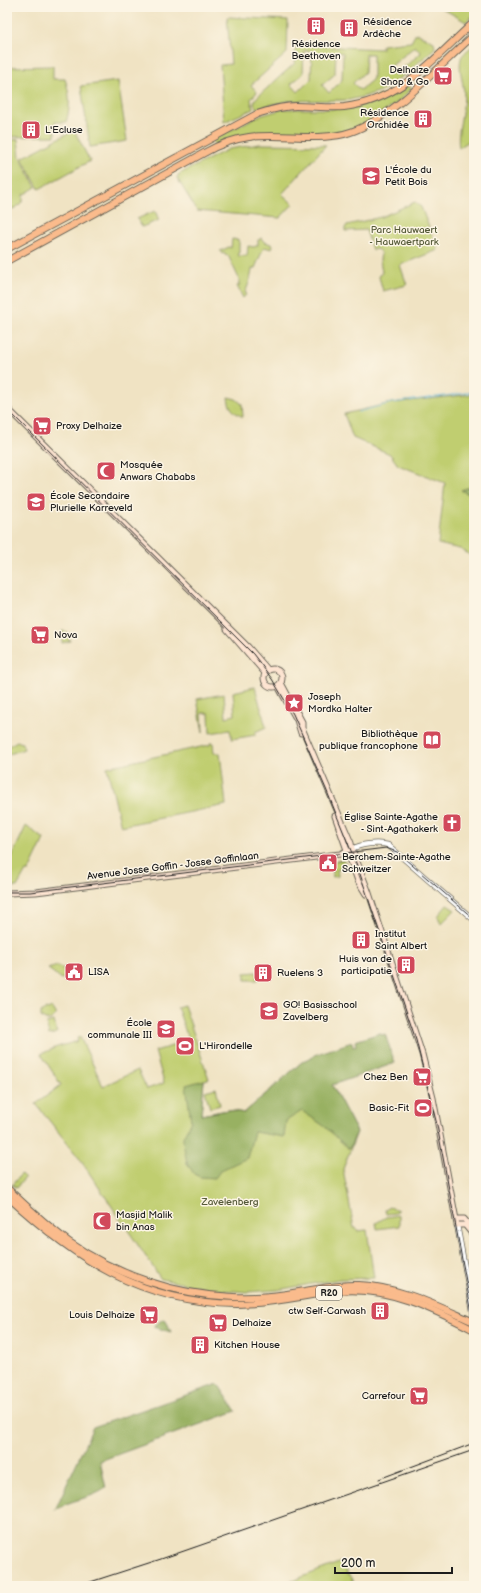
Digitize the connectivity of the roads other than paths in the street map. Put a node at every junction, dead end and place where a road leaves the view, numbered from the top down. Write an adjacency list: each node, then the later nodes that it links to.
1 (474, 22): 3 (main road)
2 (474, 35): 4 (main road)
3 (7, 249)
4 (7, 260)
5 (7, 408): 6 (main road)
6 (267, 671): 7 (main road); 7 (main road)
7 (279, 685): 8 (main road)
8 (350, 850): 9 (main road, Avenue Josse Goffin - Josse Goffinlaan); 10 (street); 13 (main road)
9 (7, 893)
10 (474, 920)
11 (7, 1188): 17 (main road, R20)
12 (7, 1196): 18 (main road, R20)
13 (456, 1219): 14 (main road); 15 (main road)
14 (457, 1225): 16 (main road); 19 (street)
15 (474, 1231)
16 (474, 1236)
17 (178, 1290): 18 (main road); 20 (main road, R20)
18 (170, 1296): 21 (main road, R20)
19 (474, 1317)
20 (474, 1322)
21 (474, 1330)

